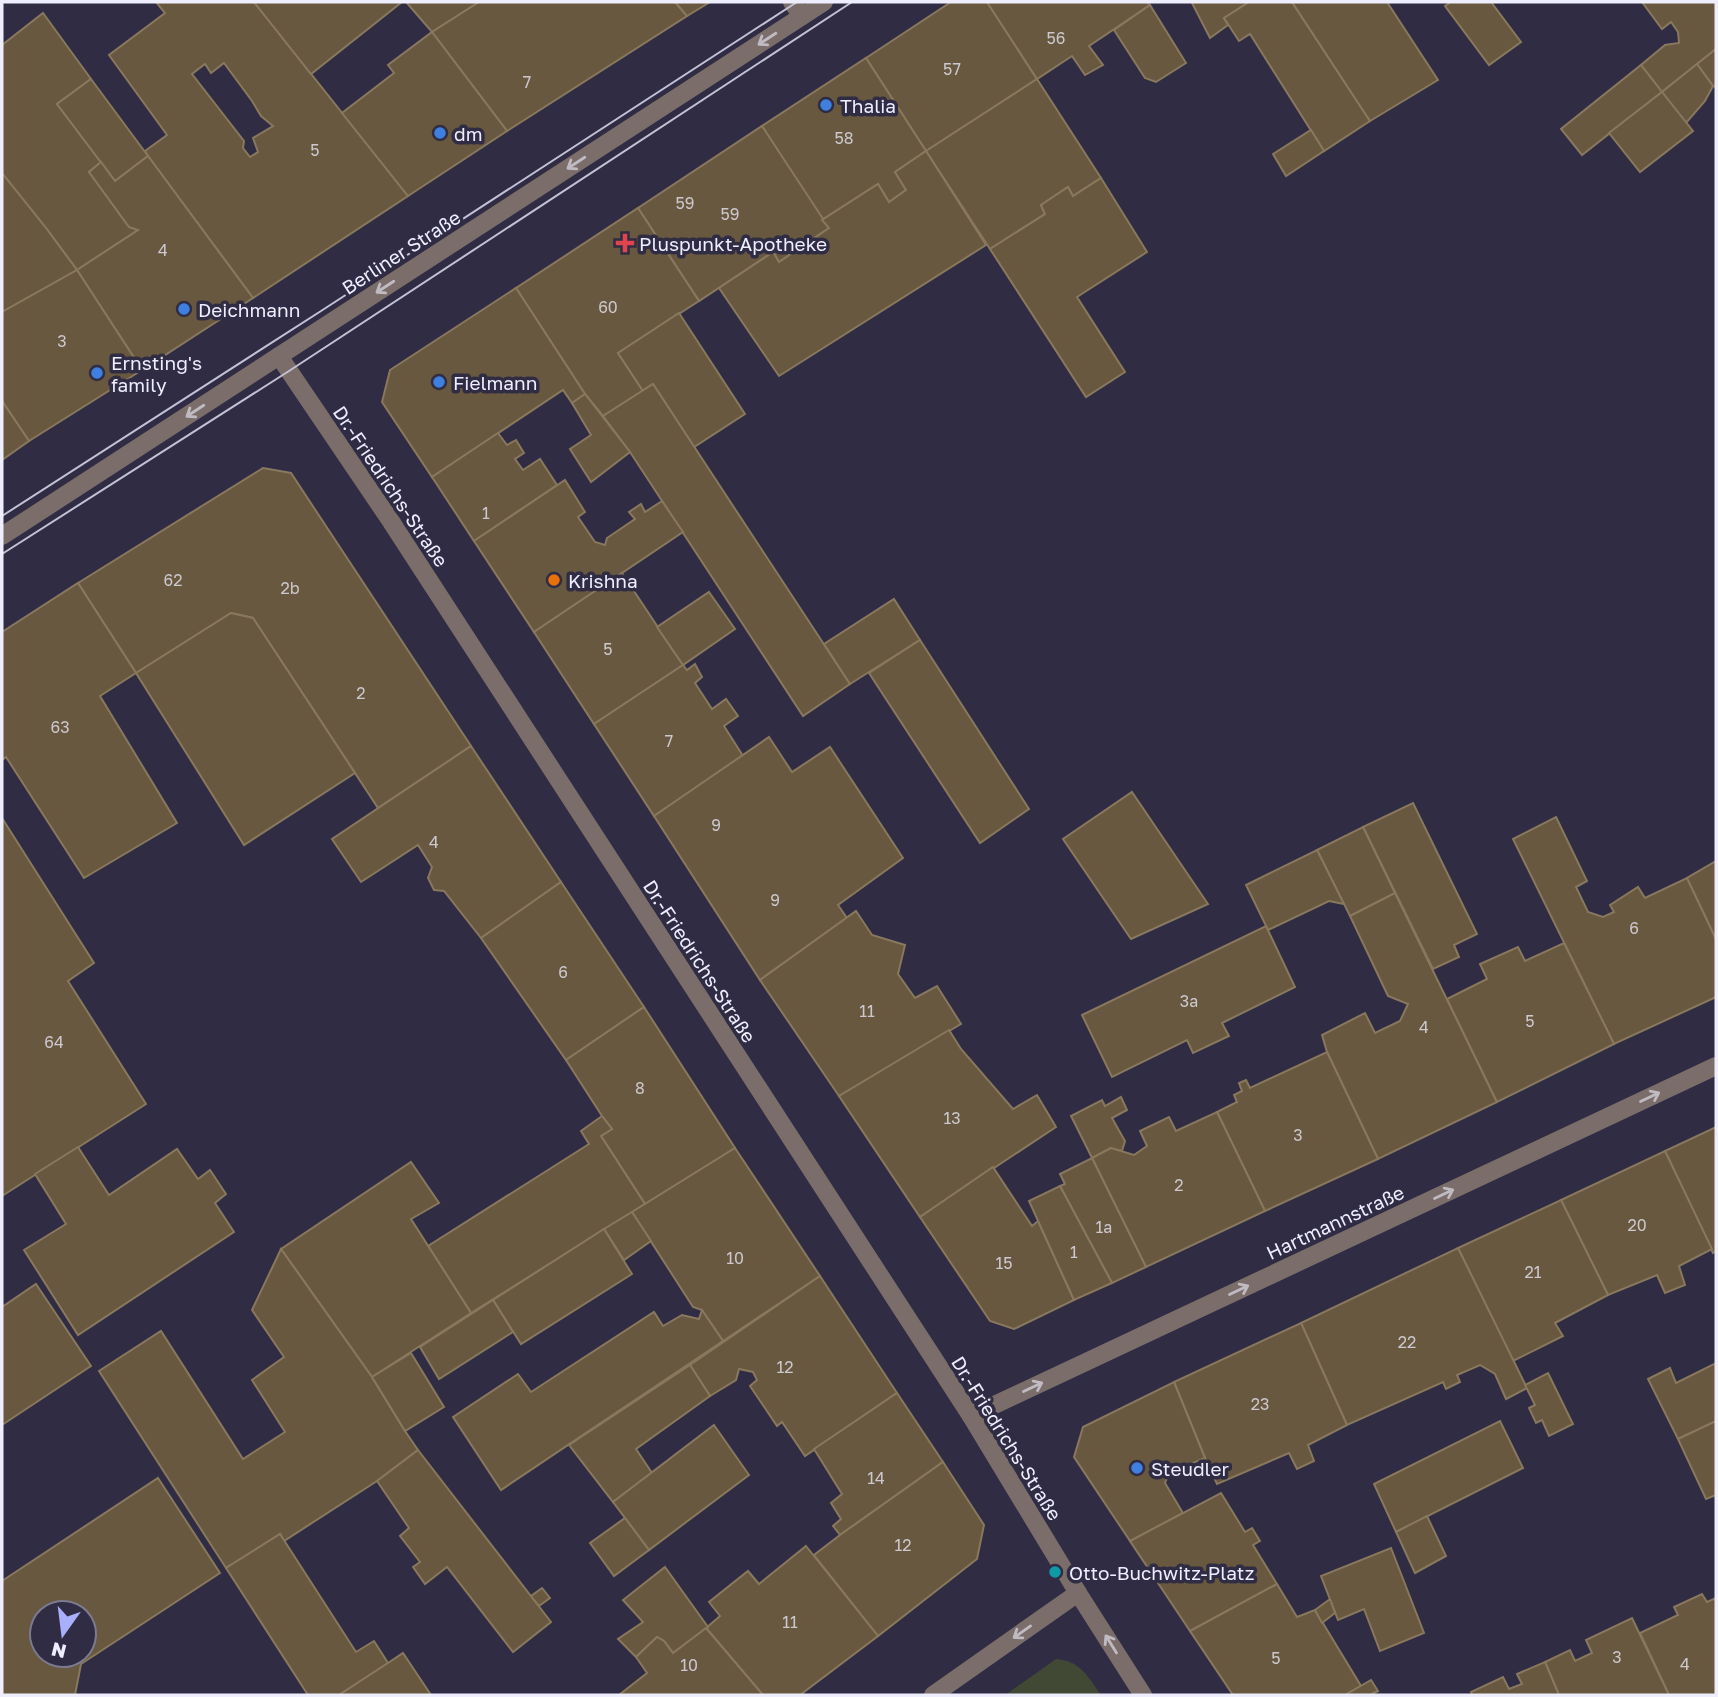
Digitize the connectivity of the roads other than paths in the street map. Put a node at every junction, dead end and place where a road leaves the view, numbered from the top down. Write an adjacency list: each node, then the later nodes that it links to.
1 (824, 2): 2 (street, Berliner Straße)
2 (797, 9): 3 (street, Berliner Straße, one-way to 3)
3 (279, 356): 4 (street, Berliner Straße, one-way to 4); 6 (street, Dr.-Friedrichs-Straße)
4 (2, 536)
5 (1716, 1066): 6 (street, Hartmannstraße, one-way to 5)
6 (971, 1416): 7 (street, Dr.-Friedrichs-Straße)
7 (1078, 1593): 8 (street, one-way to 8); 9 (street, one-way to 7)
8 (934, 1695)
9 (1143, 1695)

